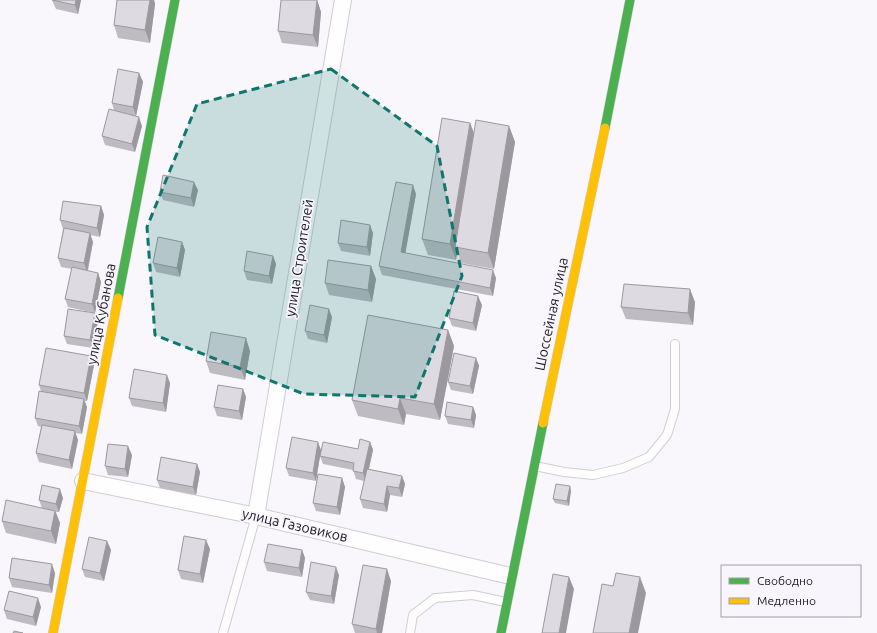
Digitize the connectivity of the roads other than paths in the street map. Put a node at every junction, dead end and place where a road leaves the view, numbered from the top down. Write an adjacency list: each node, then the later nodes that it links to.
1 (175, 0): 7 (main road, улица Кубанова)
2 (342, 0): 8 (street, улица Строителей)
3 (624, 0): 9 (main road, Шоссейная улица)
4 (630, 0): 6 (main road, Шоссейная улица)
5 (675, 344): 6 (lane)
6 (534, 466): 9 (main road, Шоссейная улица)
7 (83, 481): 8 (street, улица Газовиков); 11 (main road, улица Кубанова)
8 (256, 516): 9 (street, улица Газовиков); 12 (lane)
9 (509, 576): 10 (main road, Шоссейная улица); 15 (main road, Шоссейная улица)
10 (501, 601): 13 (lane); 14 (main road, Шоссейная улица)
11 (53, 633)
12 (223, 633)
13 (410, 633)
14 (495, 633)
15 (501, 633)

